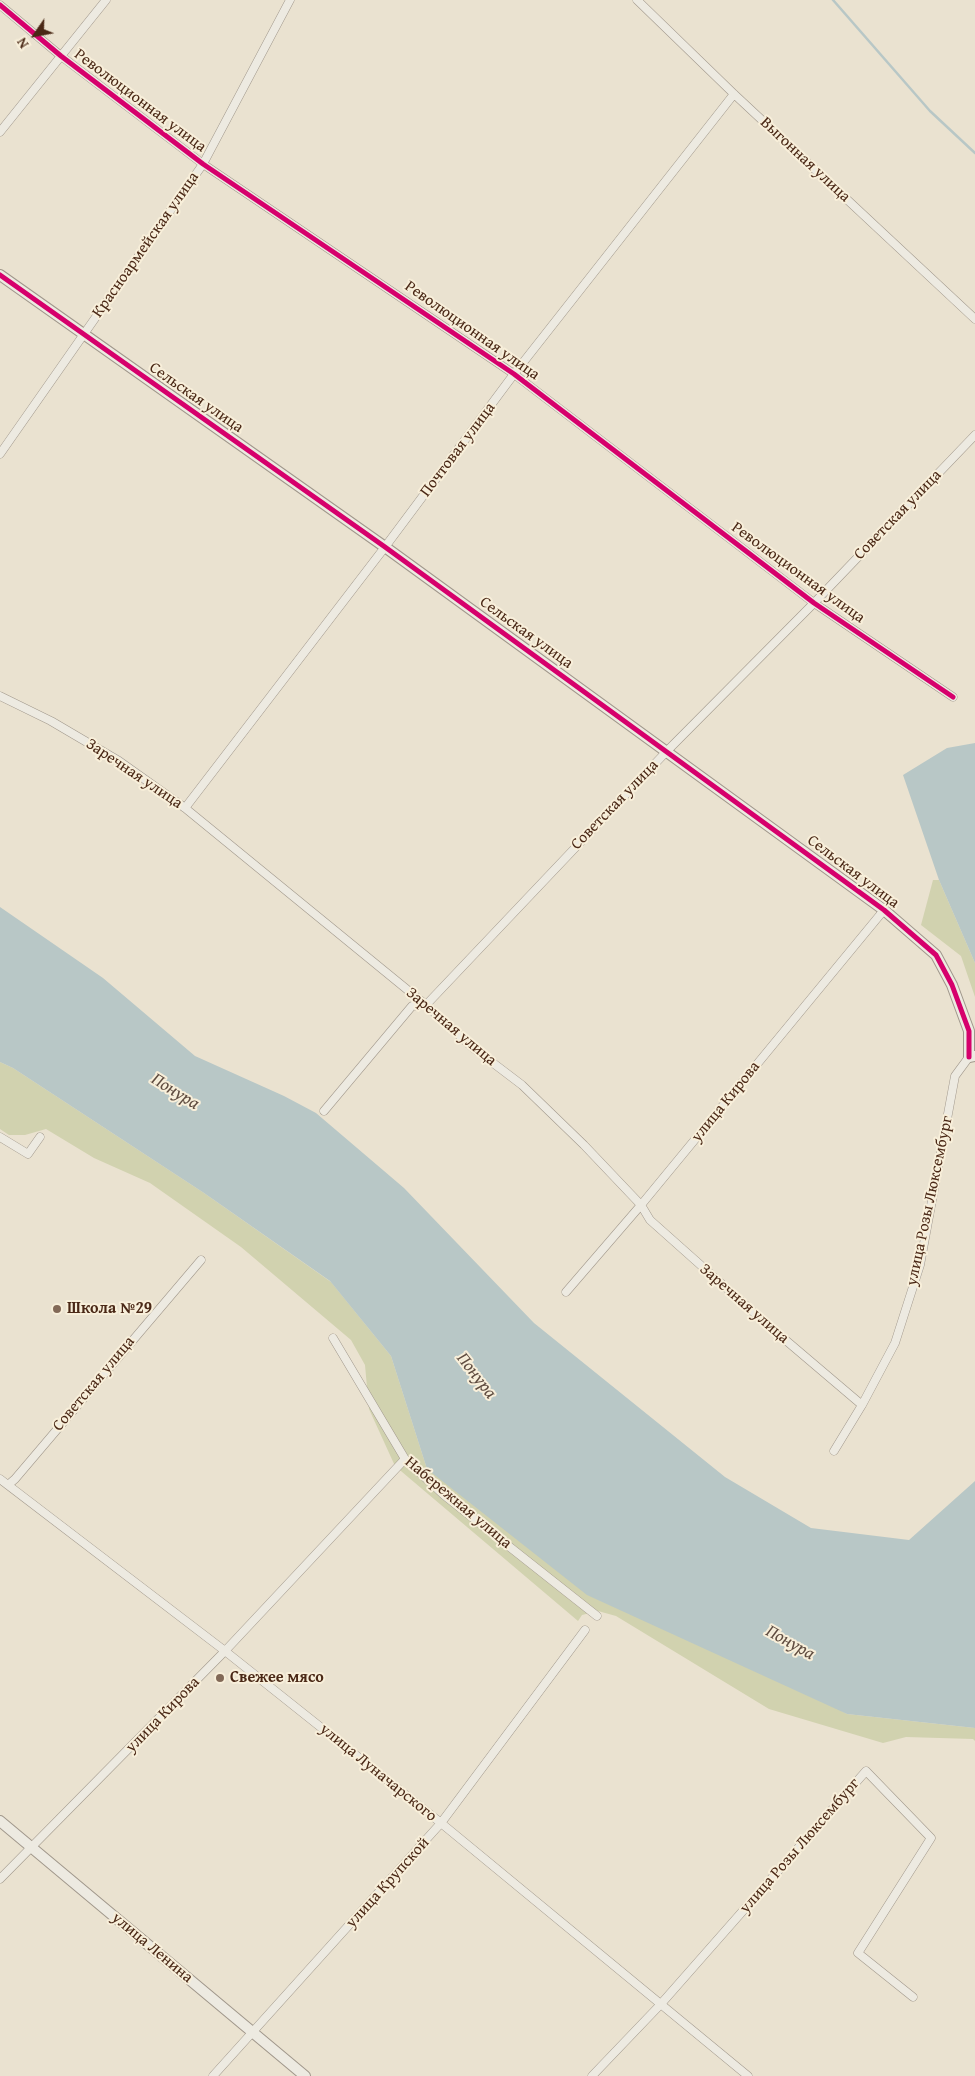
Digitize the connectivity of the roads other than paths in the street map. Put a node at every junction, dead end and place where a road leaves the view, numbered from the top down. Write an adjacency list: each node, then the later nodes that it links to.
1 (106, 0): 5 (street)
2 (290, 0): 8 (street, Красноармейская улица)
3 (637, 0): 6 (street, Выгонная улица)
4 (0, 5): 5 (street, Революционная улица)
5 (61, 56): 7 (street); 8 (street, Революционная улица)
6 (734, 94): 10 (street, Выгонная улица); 12 (street, Почтовая улица)
7 (0, 132)
8 (203, 164): 11 (street, Красноармейская улица); 12 (street, Революционная улица)
9 (0, 275): 11 (street, Сельская улица)
10 (975, 319)
11 (83, 334): 14 (street, Красноармейская улица); 15 (street, Сельская улица)
12 (514, 374): 15 (street, Почтовая улица); 16 (street, Революционная улица)
13 (975, 435): 16 (street, Советская улица)
14 (0, 454)
15 (386, 547): 19 (street, Сельская улица); 20 (street, Почтовая улица)
16 (814, 603): 18 (street, Революционная улица); 19 (street, Советская улица)
17 (0, 696): 20 (street, Заречная улица)
18 (953, 697)
19 (667, 751): 21 (street, Сельская улица); 22 (street, Советская улица)
20 (185, 808): 22 (street, Заречная улица)
21 (884, 910): 23 (street, Сельская улица); 27 (street, улица Кирова)
22 (426, 1005): 24 (street, Советская улица); 27 (street, Заречная улица)
23 (972, 1056): 31 (street, улица Розы Люксембург)
24 (324, 1111)
25 (0, 1137): 26 (street)
26 (40, 1137)
27 (641, 1205): 29 (street, улица Кирова); 31 (street, Заречная улица)
28 (201, 1260): 35 (street, Советская улица)
29 (566, 1292)
30 (333, 1338): 33 (street, Набережная улица)
31 (862, 1405): 32 (street, улица Розы Люксембург)
32 (834, 1451)
33 (405, 1460): 36 (street, Набережная улица); 38 (street, улица Кирова)
34 (0, 1479): 35 (street, улица Луначарского)
35 (8, 1485): 38 (street, улица Луначарского)
36 (597, 1616)
37 (585, 1630): 40 (street, улица Крупской)
38 (225, 1651): 40 (street, улица Луначарского); 41 (street, улица Кирова)
39 (0, 1821): 41 (street, улица Ленина)
40 (441, 1823): 44 (street, улица Луначарского); 45 (street, улица Крупской)
41 (33, 1848): 42 (street, улица Кирова); 45 (street, улица Ленина)
42 (0, 1879)
43 (913, 1997): 44 (street, улица Розы Люксембург)
44 (660, 2005): 48 (street, улица Розы Люксембург); 49 (street, улица Луначарского)
45 (253, 2033): 46 (street, улица Крупской); 47 (street, улица Ленина)
46 (213, 2076)
47 (305, 2076)
48 (592, 2076)
49 (748, 2076)

